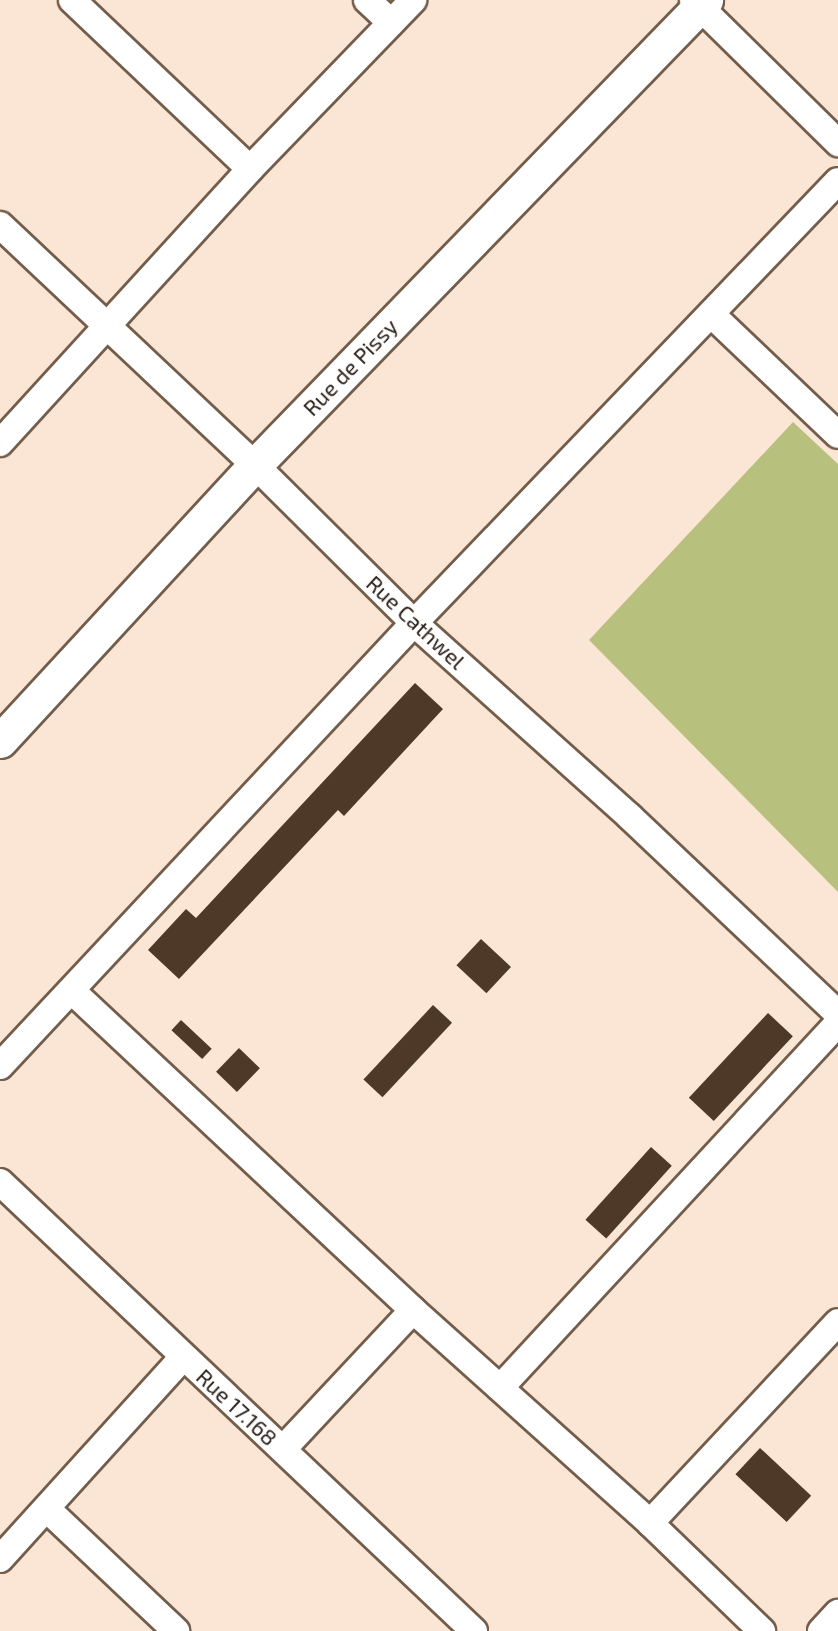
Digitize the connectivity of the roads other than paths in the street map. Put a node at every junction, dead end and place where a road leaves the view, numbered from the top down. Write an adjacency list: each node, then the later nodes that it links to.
1 (72, 0): 7 (street)
2 (367, 0): 5 (street)
3 (413, 0): 5 (street)
4 (700, 2): 6 (street); 14 (street, Rue de Pissy)
5 (391, 22): 7 (street)
6 (838, 143)
7 (250, 169): 11 (street)
8 (838, 181): 10 (street)
9 (0, 225): 11 (street, Rue Cathwel)
10 (711, 314): 12 (street); 15 (street)
11 (106, 324): 13 (street); 14 (street, Rue Cathwel)
12 (838, 435)
13 (0, 443)
14 (255, 465): 15 (street, Rue Cathwel); 16 (street, Rue de Pissy)
15 (414, 623): 17 (street); 18 (street, Rue Cathwel)
16 (0, 741)
17 (72, 991): 20 (street); 22 (street)
18 (838, 1014)
19 (838, 1023): 25 (street)
20 (0, 1066)
21 (0, 1182): 24 (street, Rue 17.168)
22 (413, 1310): 25 (street); 26 (street)
23 (838, 1322): 28 (street)
24 (183, 1357): 26 (street, Rue 17.168); 27 (street)
25 (500, 1388): 28 (street)
26 (283, 1449): 32 (street, Rue 17.168)
27 (48, 1509): 29 (street); 31 (street)
28 (650, 1523): 33 (street)
29 (0, 1558)
30 (838, 1613): 34 (street)
31 (176, 1631)
32 (474, 1631)
33 (762, 1631)
34 (821, 1631)

